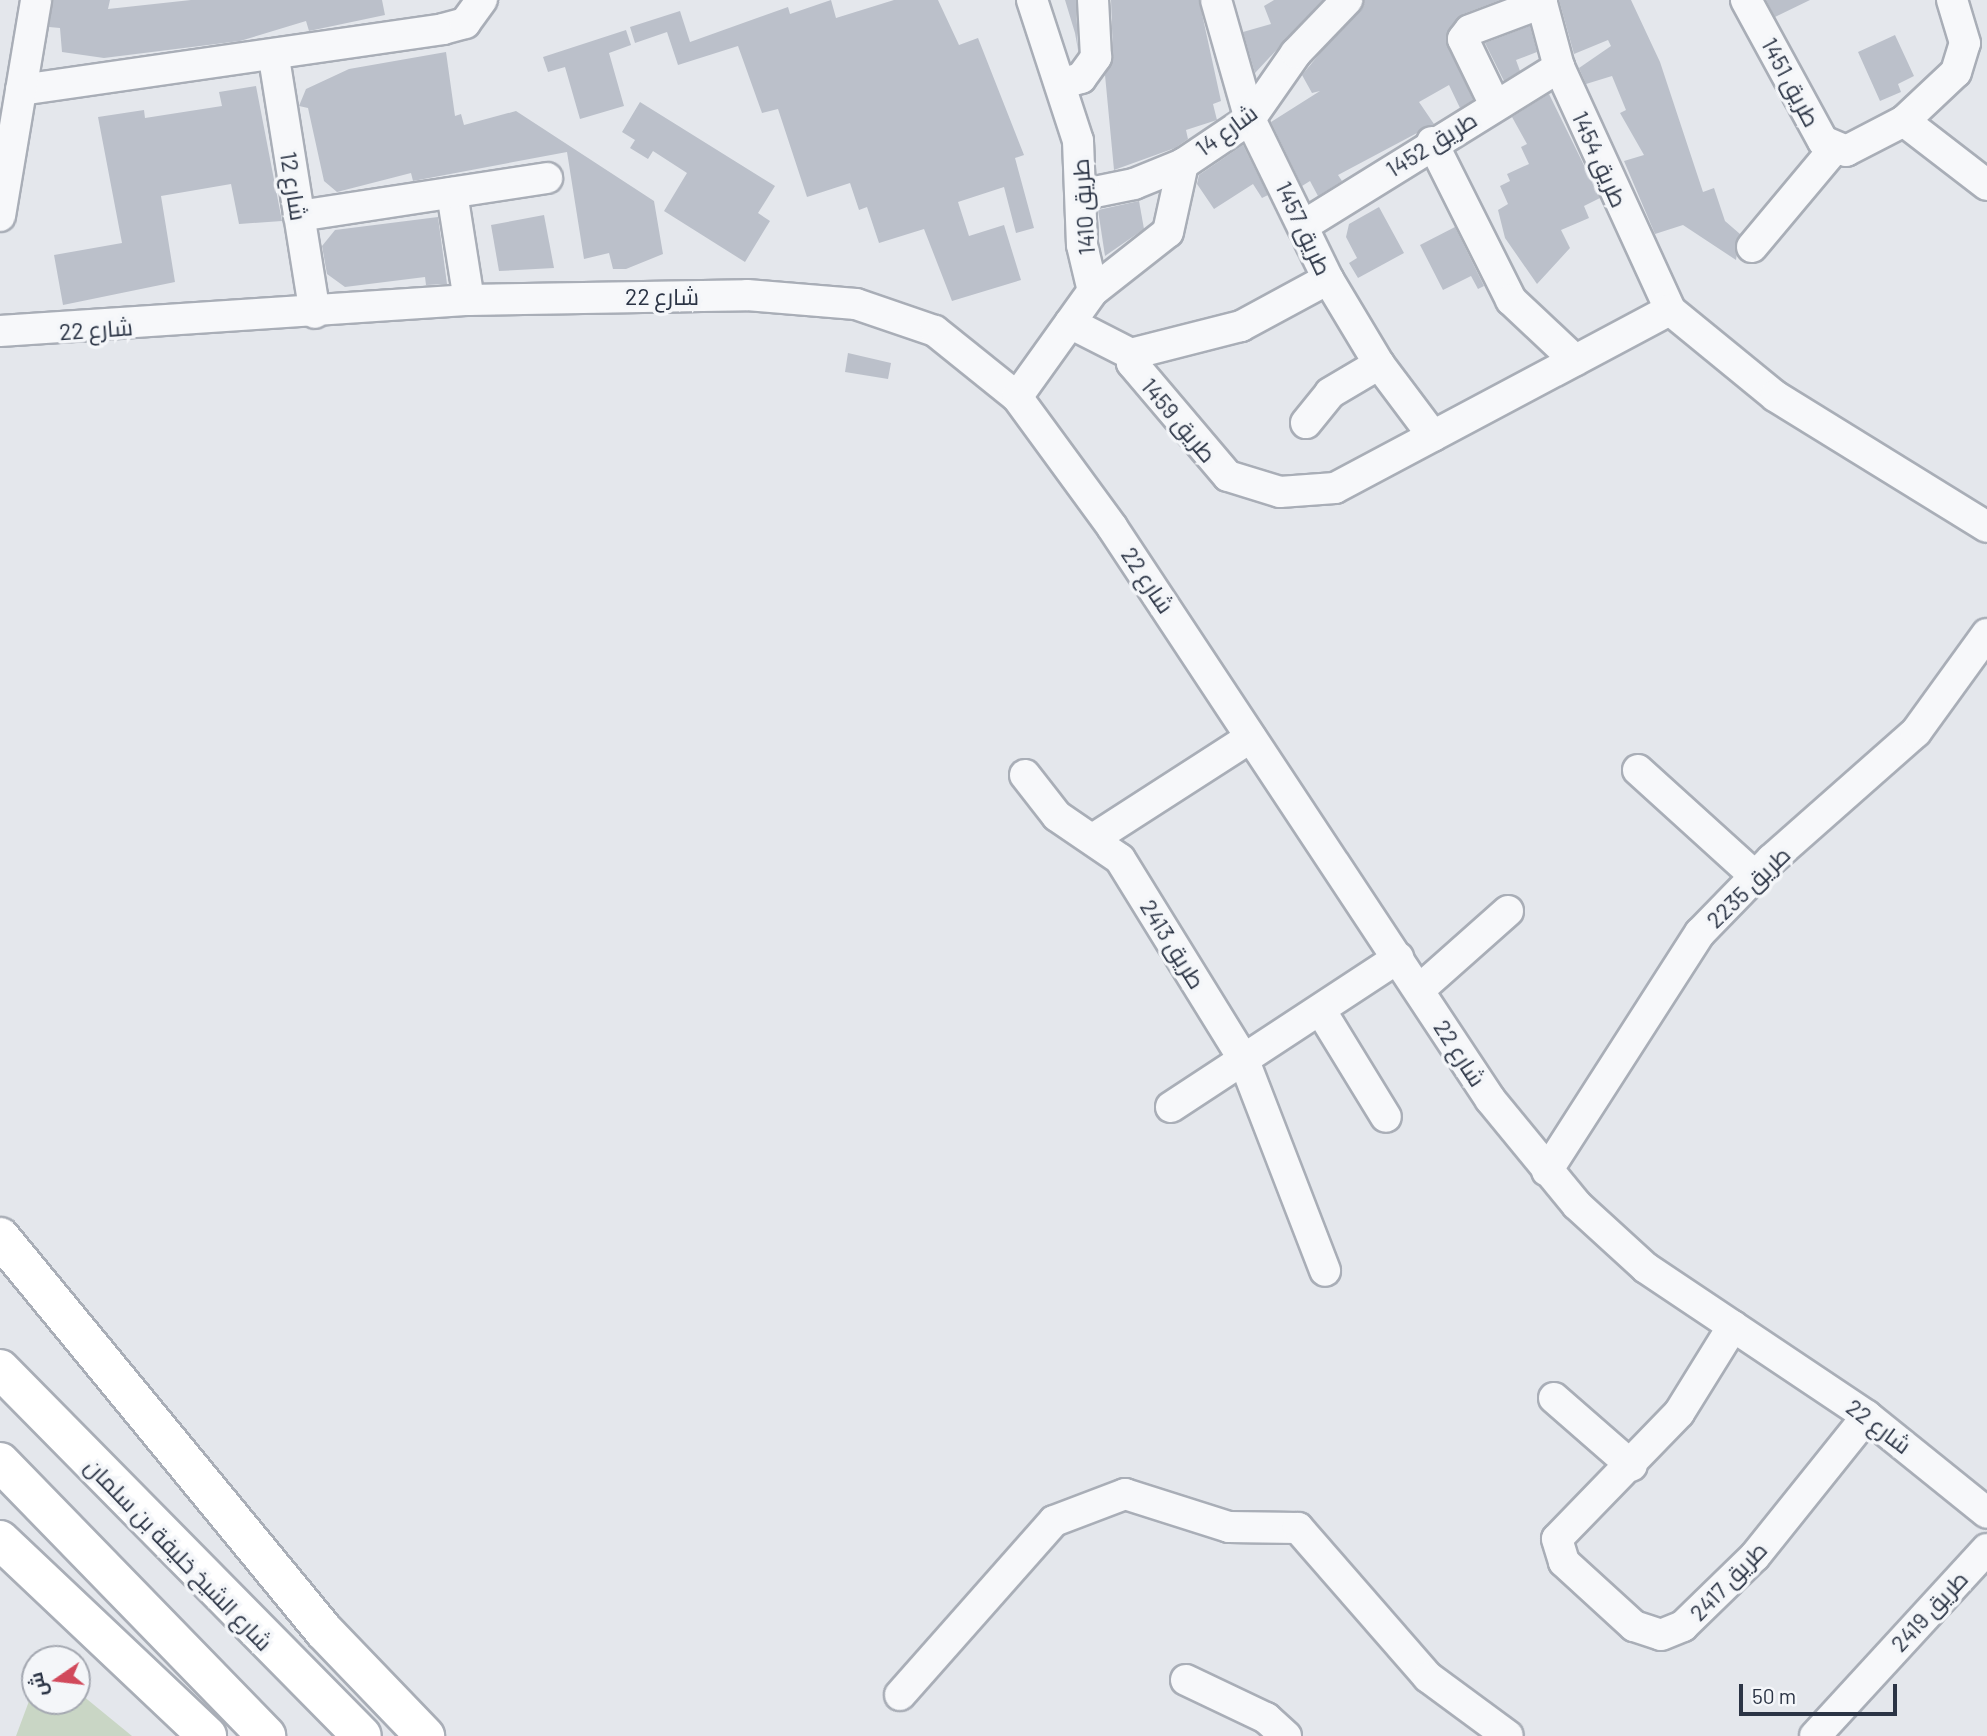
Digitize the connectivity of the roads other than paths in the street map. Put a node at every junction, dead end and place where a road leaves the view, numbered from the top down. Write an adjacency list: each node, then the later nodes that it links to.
1 (36, 0): 13 (street)
2 (482, 0): 10 (street)
3 (1032, 0): 12 (street, طريق 1410)
4 (1093, 0): 12 (street)
5 (1216, 0): 15 (street, طريق 1457)
6 (1348, 0): 15 (street, شارع 14)
7 (1746, 0): 18 (street, طريق 1451)
8 (1952, 0): 16 (street)
9 (1541, 1): 11 (street, طريق 1454); 14 (street, طريق 1454)
10 (274, 58): 13 (street); 25 (street, شارع 12)
11 (1559, 67): 14 (street, طريق 1452); 31 (street, طريق 1454)
12 (1061, 84): 23 (street, طريق 1410)
13 (21, 90): 24 (street)
14 (1495, 105): 17 (street, طريق 1452)
15 (1250, 119): 19 (street, شارع 14); 26 (street, طريق 1457)
16 (1904, 121): 18 (street); 21 (street)
17 (1432, 142): 26 (street, طريق 1452); 36 (street)
18 (1840, 150): 27 (street)
19 (1182, 164): 23 (street); 29 (street, شارع 14)
20 (547, 178): 22 (street)
21 (1987, 185)
22 (452, 193): 25 (street); 30 (street)
23 (1085, 194): 29 (street, طريق 1410)
24 (0, 216)
25 (299, 216): 32 (street, شارع 12)
26 (1306, 224): 28 (street, طريق 1457)
27 (1752, 247)
28 (1328, 279): 35 (street, طريق 1459); 37 (street, طريق 1457)
29 (1093, 292): 33 (street)
30 (469, 300): 32 (street, شارع 22); 38 (street, شارع 22)
31 (1670, 310): 36 (street, طريق 1459); 41 (street)
32 (315, 313): 34 (street, شارع 22)
33 (1070, 323): 35 (street); 38 (street)
34 (0, 331)
35 (1131, 354): 40 (street, طريق 1459)
36 (1575, 360): 40 (street, طريق 1459)
37 (1379, 364): 39 (street); 40 (street, طريق 1457)
38 (1017, 397): 43 (street, شارع 22)
39 (1306, 423)
40 (1433, 436)
41 (1987, 527)
42 (1987, 634): 47 (street, طريق 2235)
43 (1251, 737): 46 (street); 49 (street, شارع 22)
44 (1638, 771): 47 (street)
45 (1025, 775): 46 (street, طريق 2413)
46 (1096, 838): 52 (street, طريق 2413)
47 (1755, 876): 55 (street, طريق 2235)
48 (1508, 911): 50 (street)
49 (1398, 958): 50 (street, شارع 22); 51 (street)
50 (1419, 990): 55 (street, شارع 22)
51 (1321, 1011): 52 (street); 54 (street)
52 (1243, 1058): 53 (street); 57 (street, طريق 2413)
53 (1171, 1107)
54 (1386, 1117)
55 (1547, 1171): 58 (street, شارع 22)
56 (0, 1237): 72 (highway)
57 (1325, 1271)
58 (1733, 1326): 61 (street, شارع 22); 63 (street, طريق 2417)
59 (0, 1369): 71 (highway, شارع الشيخ خليفة بن سلمان)
60 (1554, 1398): 63 (street)
61 (1867, 1416): 63 (street, طريق 2417); 64 (street, شارع 22)
62 (0, 1462): 70 (highway)
63 (1632, 1466)
64 (1987, 1513)
65 (0, 1540): 69 (highway)
66 (1987, 1549): 75 (street, طريق 2419)
67 (1186, 1680): 73 (street)
68 (900, 1695): 74 (street)
69 (207, 1736)
70 (266, 1736)
71 (362, 1736)
72 (425, 1736)
73 (1286, 1736)
74 (1508, 1736)
75 (1815, 1736)

